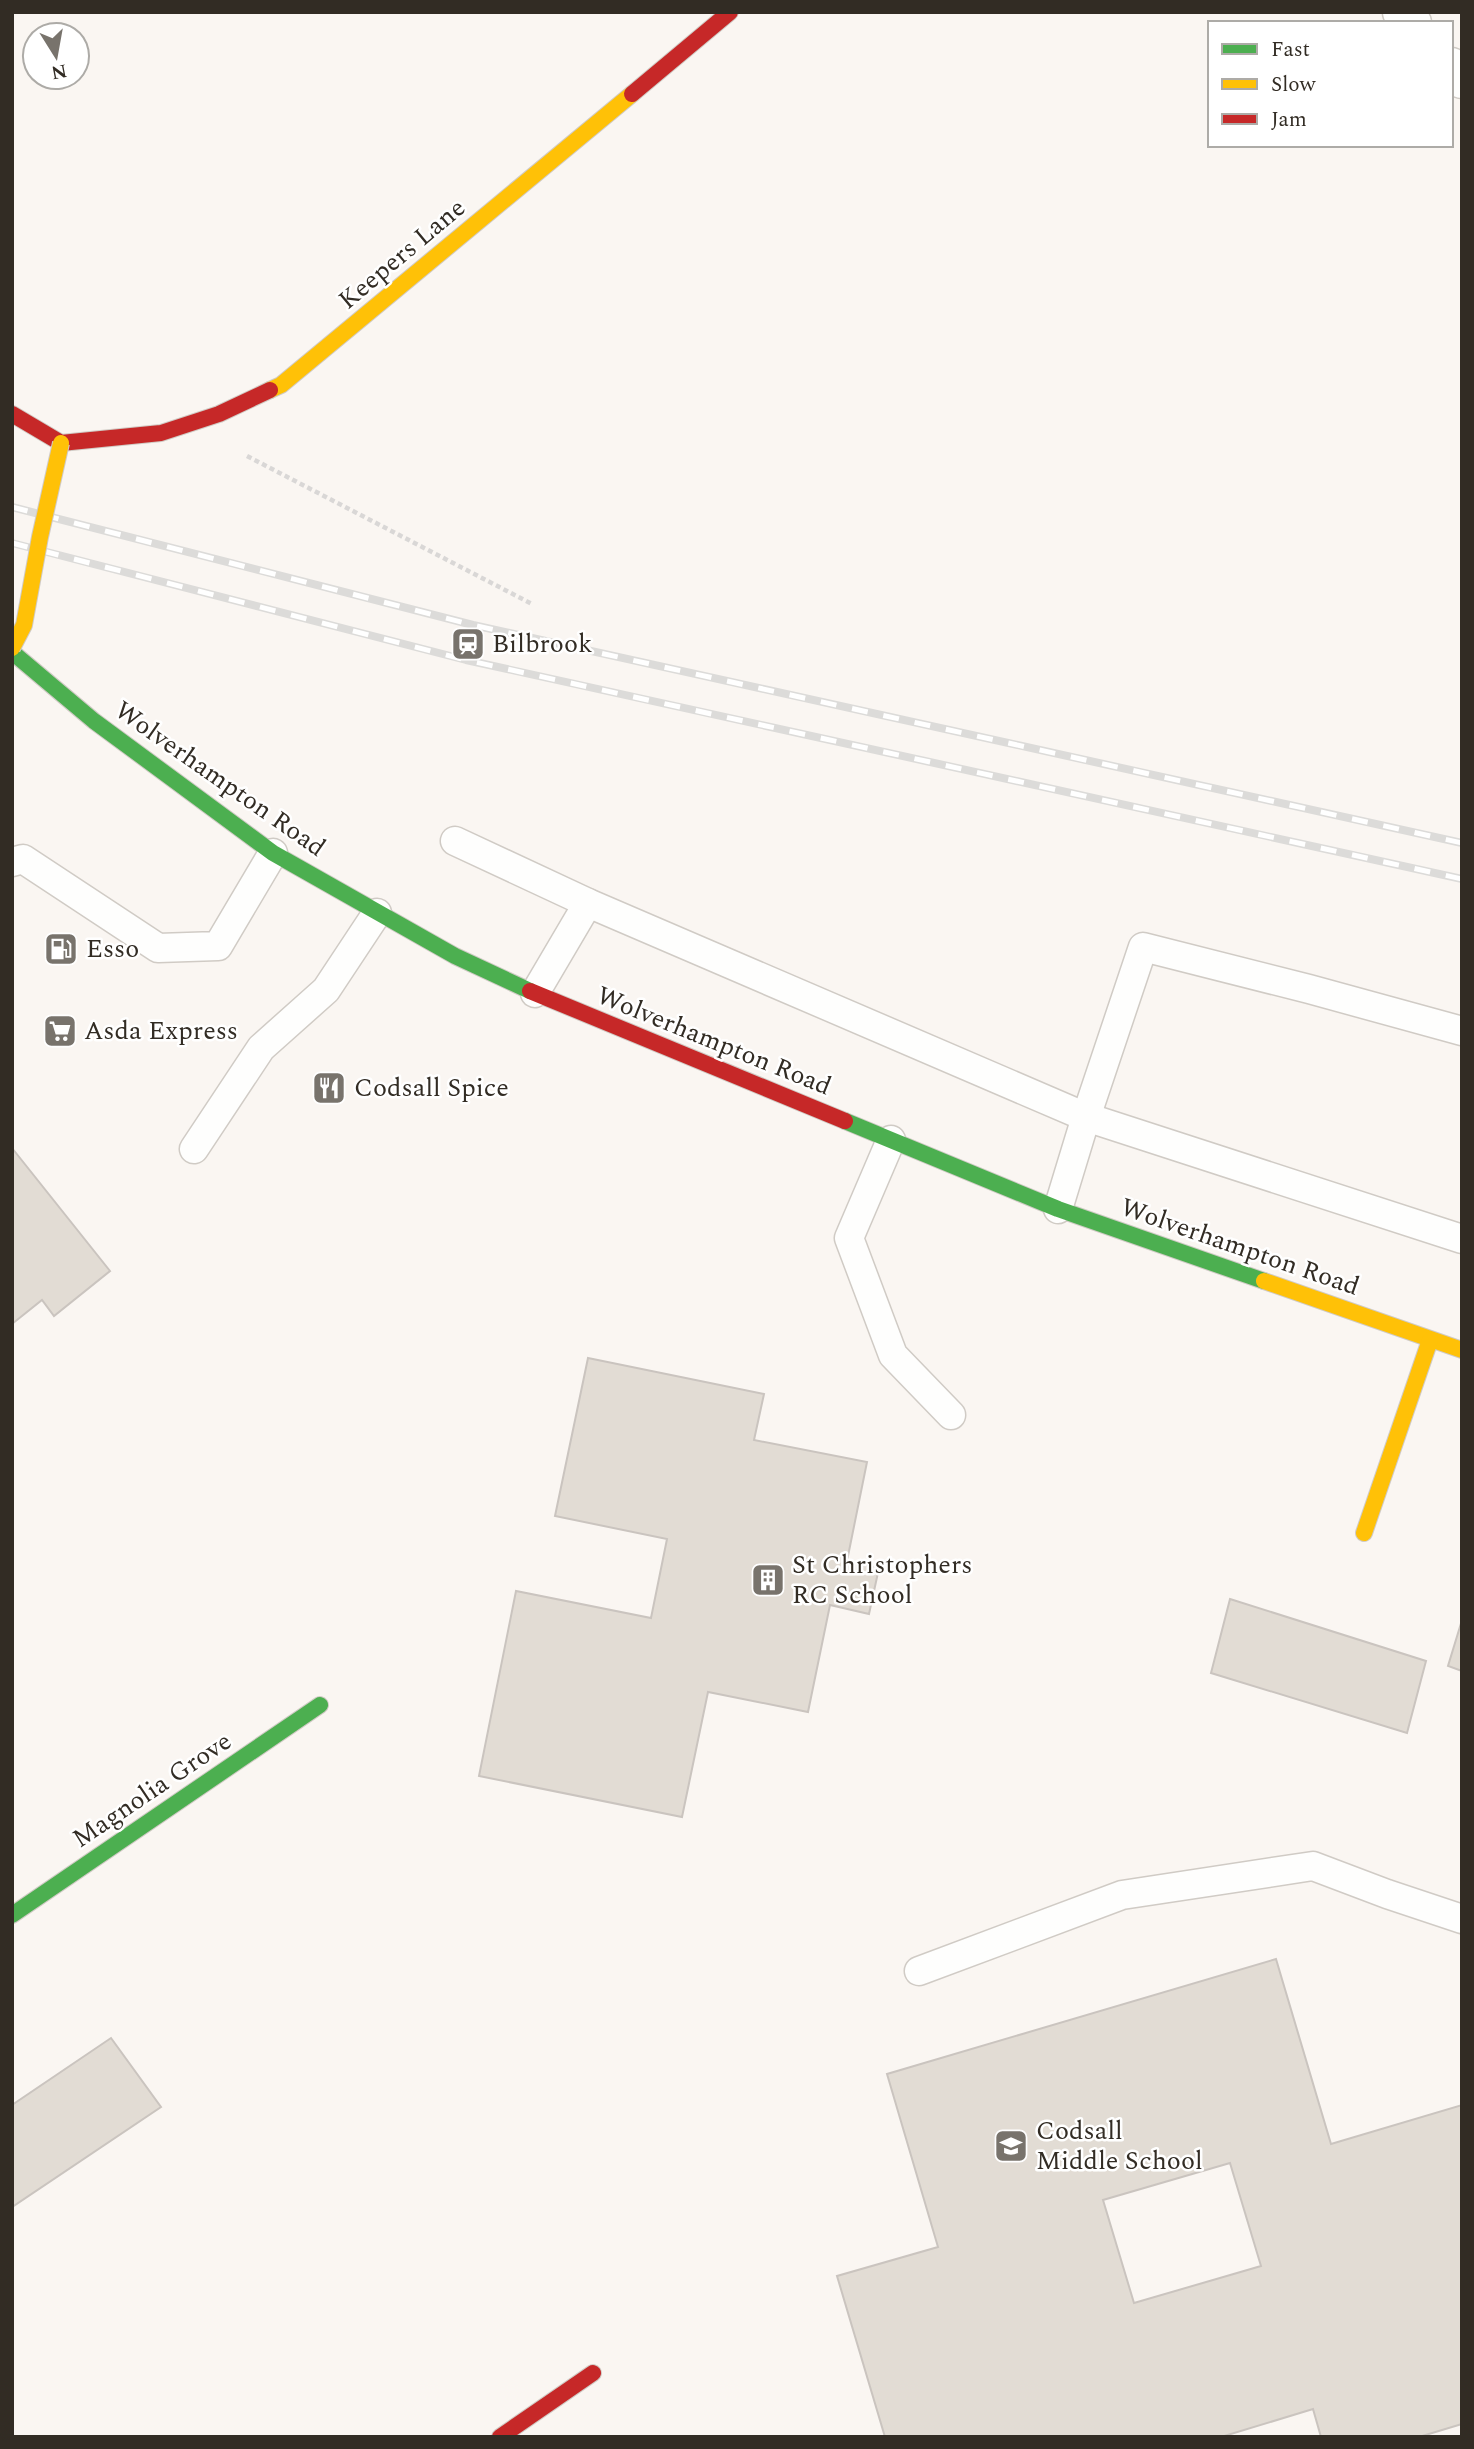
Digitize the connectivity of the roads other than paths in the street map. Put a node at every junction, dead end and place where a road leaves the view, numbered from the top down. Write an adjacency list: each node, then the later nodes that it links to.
1 (730, 12): 3 (street, Keepers Lane)
2 (12, 414): 3 (street)
3 (61, 443): 4 (street, bridge)
4 (12, 650): 6 (street, Wolverhampton Road)
5 (454, 841): 8 (lane)
6 (273, 853): 7 (lane); 9 (street, Wolverhampton Road)
7 (12, 862)
8 (588, 903): 10 (lane); 12 (lane)
9 (377, 913): 10 (street, Wolverhampton Road); 14 (lane)
10 (535, 993): 13 (street, Wolverhampton Road)
11 (1462, 1031): 12 (lane)
12 (1086, 1117): 15 (lane); 16 (lane)
13 (891, 1140): 15 (street, Wolverhampton Road); 19 (lane)
14 (194, 1149)
15 (1058, 1209): 17 (street, Wolverhampton Road)
16 (1462, 1239)
17 (1430, 1340): 18 (street, Wolverhampton Road); 20 (street)
18 (1462, 1350)
19 (951, 1415)
20 (1364, 1533)
21 (320, 1704): 22 (street, Magnolia Grove)
22 (12, 1915)
23 (1462, 1919): 24 (lane)
24 (919, 1971)
25 (593, 2373): 26 (street)
26 (500, 2437)

